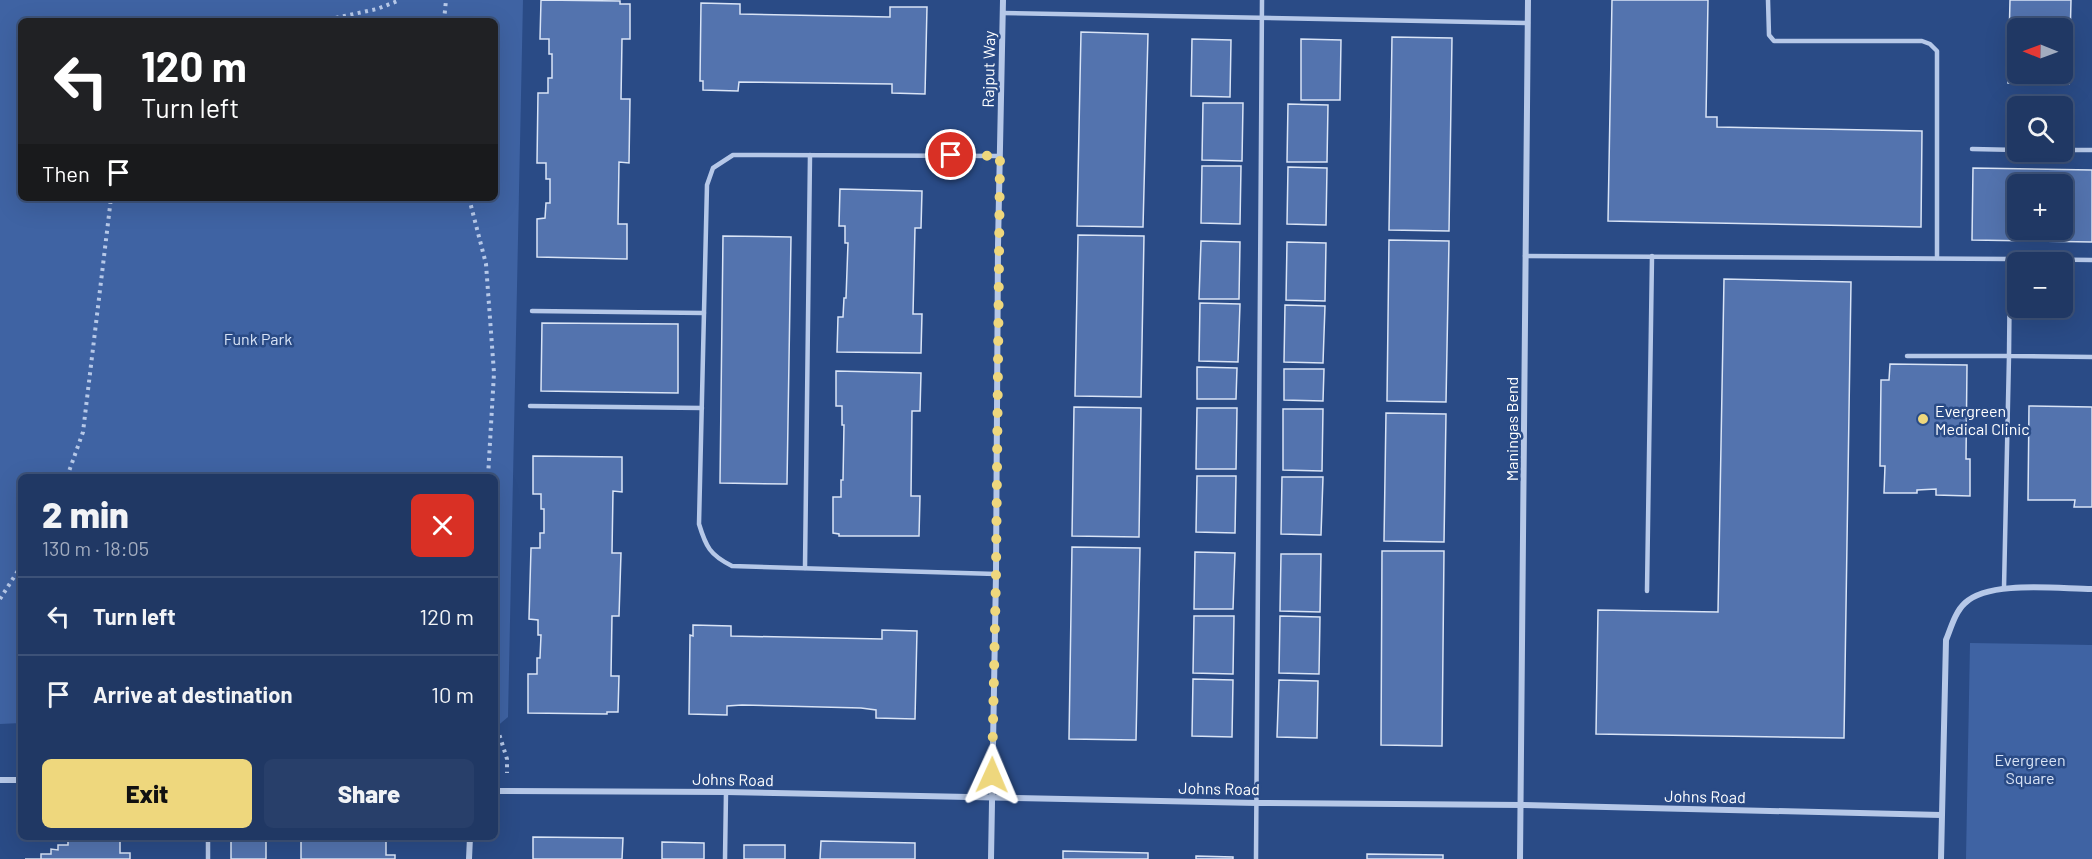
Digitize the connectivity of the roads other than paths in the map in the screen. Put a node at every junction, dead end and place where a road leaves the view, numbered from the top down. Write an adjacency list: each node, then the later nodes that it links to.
1 (1003, 0): 5 (street, Rajput Way)
2 (1262, 0): 6 (lane)
3 (1528, 0): 7 (street, Maningas Bend)
4 (1768, 0): 16 (lane)
5 (1003, 13): 6 (lane); 13 (street, Rajput Way)
6 (1262, 19): 7 (lane); 38 (lane)
7 (1528, 23): 14 (street, Maningas Bend)
8 (1972, 149): 9 (lane)
9 (2007, 150)
10 (2073, 150): 11 (lane)
11 (2092, 150)
12 (810, 155): 13 (lane); 21 (lane); 28 (lane)
13 (1000, 156): 29 (street, Rajput Way)
14 (1525, 256): 15 (lane); 39 (street, Maningas Bend)
15 (1652, 256): 16 (lane); 32 (lane)
16 (1936, 258): 17 (lane)
17 (2007, 259)
18 (2073, 260): 19 (lane)
19 (2092, 260)
20 (532, 310): 21 (lane)
21 (704, 313): 27 (lane)
22 (2009, 318): 24 (lane)
23 (1907, 356): 24 (lane)
24 (2009, 356): 25 (lane); 30 (lane)
25 (2092, 357)
26 (530, 406): 27 (lane)
27 (702, 408): 28 (lane)
28 (804, 568): 29 (lane)
29 (996, 574): 37 (street, Rajput Way)
30 (2004, 588): 31 (street); 40 (street)
31 (2092, 589)
32 (1647, 591)
33 (0, 780): 34 (street)
34 (18, 780)
35 (498, 791): 36 (street, Johns Road)
36 (726, 792): 37 (street, Johns Road); 45 (lane)
37 (992, 797): 38 (street, Johns Road); 46 (street, Rajput Way)
38 (1257, 802): 39 (street, Johns Road); 47 (lane)
39 (1522, 805): 40 (street, Johns Road); 48 (street, Maningas Bend)
40 (1941, 816): 49 (street)
41 (208, 840): 43 (lane)
42 (470, 840): 44 (street)
43 (208, 859)
44 (469, 859)
45 (725, 859)
46 (991, 859)
47 (1256, 859)
48 (1520, 859)
49 (1941, 859)

